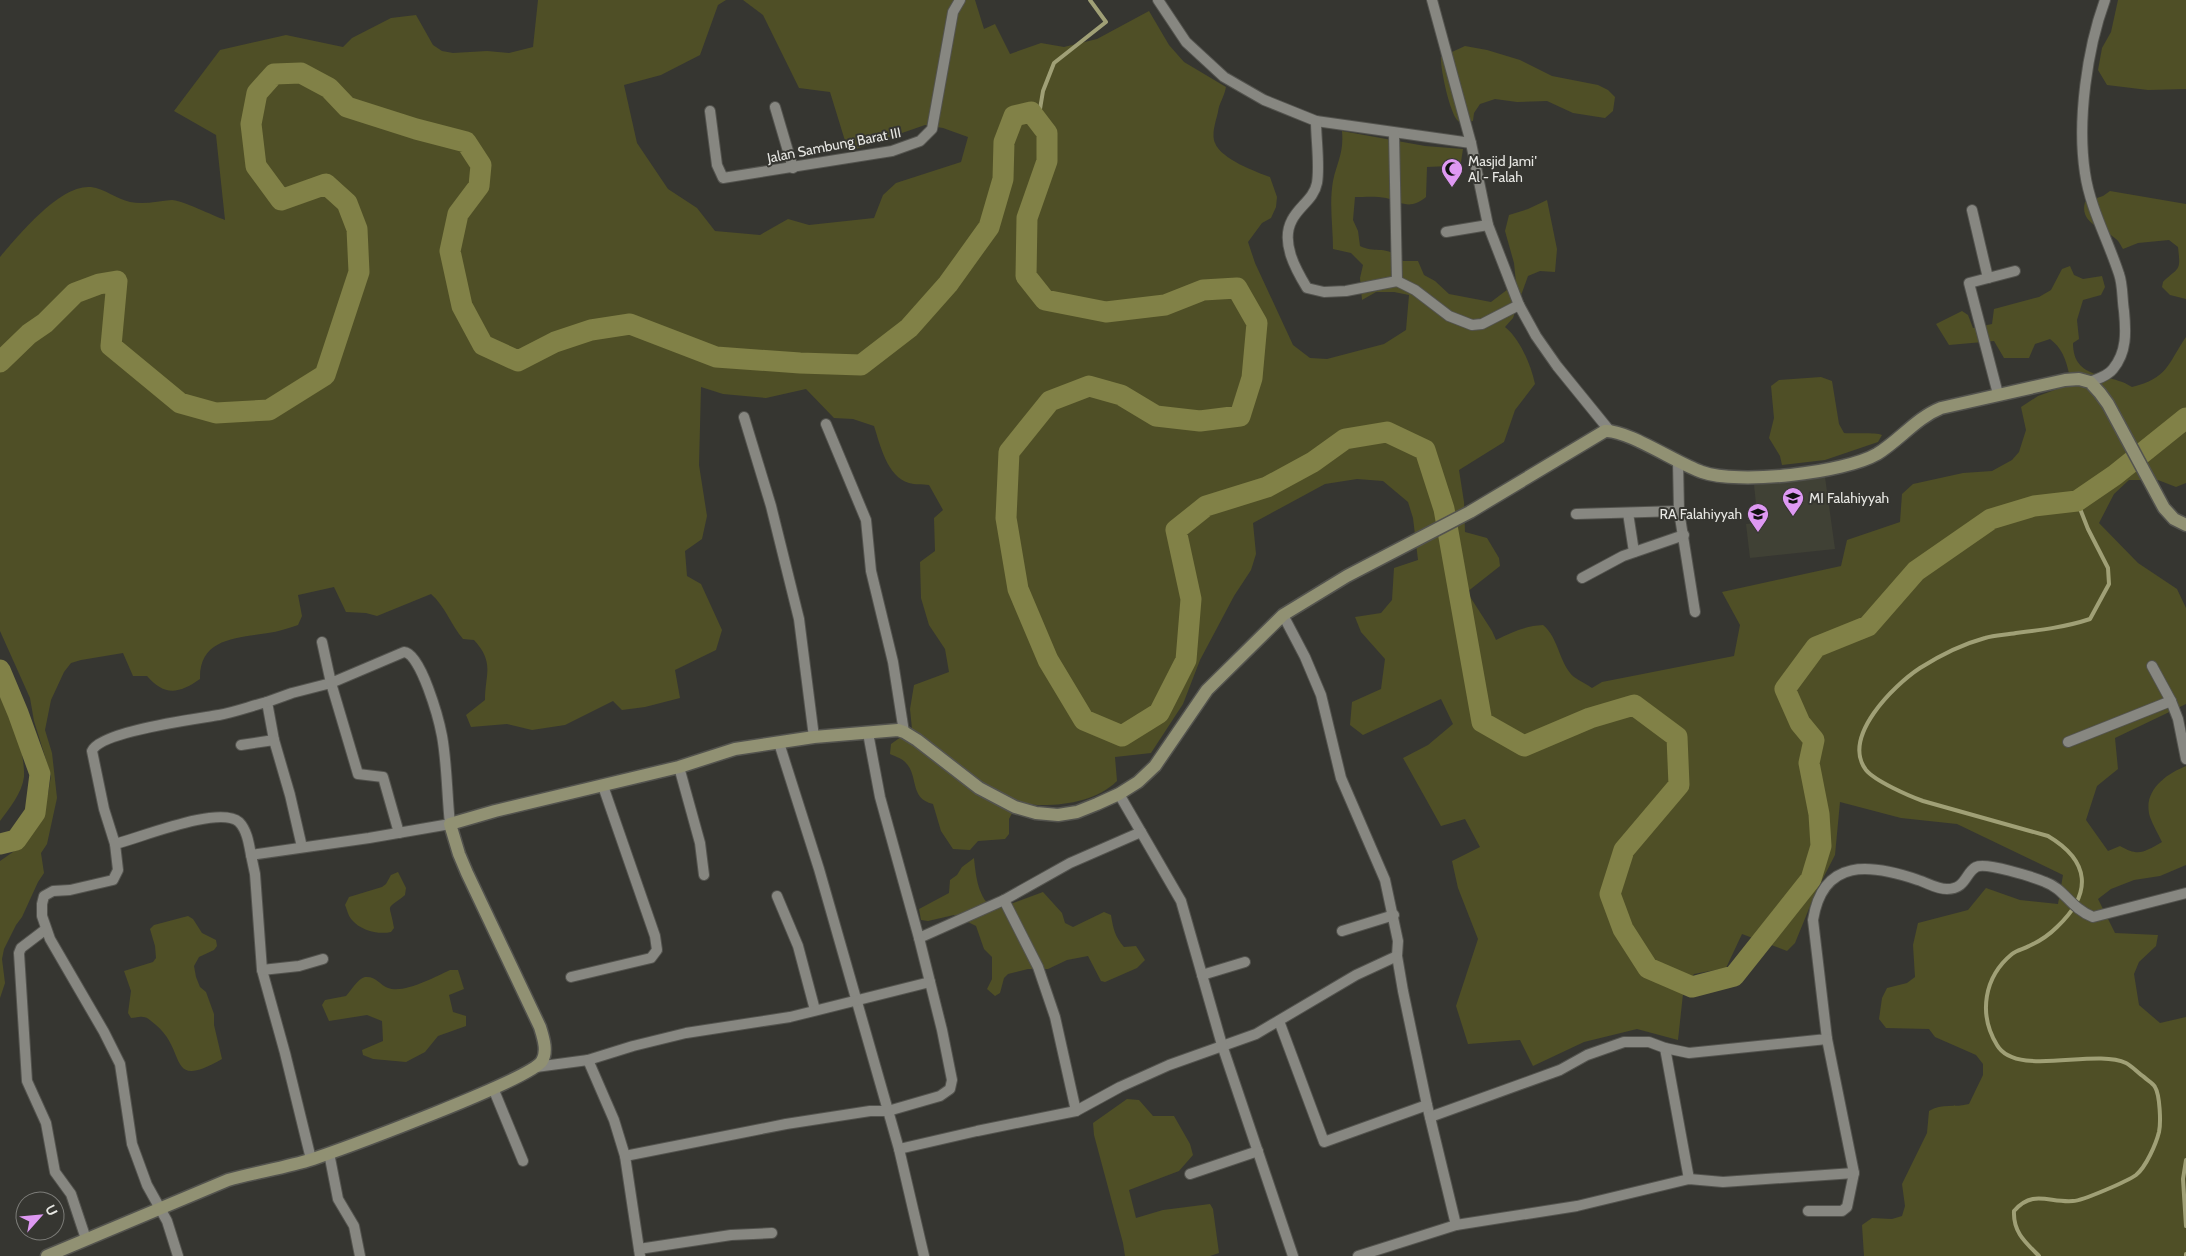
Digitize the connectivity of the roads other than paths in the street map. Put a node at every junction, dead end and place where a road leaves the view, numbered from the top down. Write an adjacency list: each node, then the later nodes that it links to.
1 (960, 0): 10 (street, Jalan Sambung Barat III)
2 (1158, 0): 7 (street)
3 (1432, 0): 9 (street)
4 (2105, 0): 18 (street)
5 (775, 107): 10 (street)
6 (710, 111): 10 (street, Jalan Sambung Barat III)
7 (1316, 121): 8 (street); 16 (street)
8 (1394, 133): 9 (street); 16 (street)
9 (1472, 143): 12 (street)
10 (793, 168)
11 (1972, 210): 15 (street)
12 (1488, 225): 13 (street); 17 (street)
13 (1446, 232)
14 (2015, 271): 15 (street)
15 (1988, 278): 19 (street)
16 (1397, 281): 17 (street)
17 (1519, 306): 22 (street)
18 (2090, 382): 19 (main road); 27 (main road)
19 (1998, 394): 23 (main road)
20 (744, 417): 41 (street)
21 (826, 424): 39 (street)
22 (1609, 430): 23 (main road); 32 (main road)
23 (1678, 462): 24 (street)
24 (1679, 511): 25 (street); 28 (street)
25 (1628, 513): 26 (street); 29 (street)
26 (1576, 514)
27 (2186, 526)
28 (1684, 536): 29 (street); 31 (street)
29 (1634, 552): 30 (street)
30 (1582, 578)
31 (1695, 612)
32 (1283, 615): 49 (main road); 60 (street)
33 (322, 642): 35 (street)
34 (2152, 666): 36 (street)
35 (331, 682): 37 (street); 50 (street); 52 (street)
36 (2171, 701): 38 (street); 43 (street)
37 (267, 702): 42 (street); 53 (street)
38 (2183, 727): 46 (street)
39 (904, 732): 40 (main road); 49 (main road)
40 (868, 733): 41 (main road); 63 (street)
41 (814, 737): 44 (main road)
42 (274, 740): 45 (street); 54 (street)
43 (2068, 742)
44 (779, 743): 47 (main road); 71 (street)
45 (241, 745)
46 (2186, 759)
47 (679, 767): 48 (main road); 56 (street)
48 (603, 786): 50 (main road); 69 (street)
49 (1119, 794): 51 (street)
50 (450, 824): 52 (street); 78 (main road)
51 (1141, 832): 59 (street); 68 (street)
52 (399, 833): 54 (street)
53 (115, 844): 55 (street); 61 (street)
54 (302, 847): 55 (street)
55 (251, 855): 67 (street)
56 (704, 876)
57 (2186, 893): 74 (street)
58 (778, 896): 72 (street)
59 (1004, 900): 63 (street); 82 (street)
60 (1394, 915): 62 (street); 64 (street)
61 (46, 929): 93 (street); 97 (street)
62 (1342, 931)
63 (920, 938): 70 (street)
64 (1397, 956): 73 (street); 80 (street)
65 (323, 959): 67 (street)
66 (1245, 962): 68 (street)
67 (262, 970): 88 (street)
68 (1202, 976): 75 (street)
69 (572, 978)
70 (930, 982): 71 (street); 81 (street)
71 (857, 1000): 72 (street); 81 (street)
72 (815, 1010): 77 (street)
73 (1279, 1021): 75 (street); 80 (street)
74 (1827, 1039): 76 (street); 90 (street)
75 (1222, 1045): 82 (street); 85 (street)
76 (1665, 1048): 83 (street); 92 (street)
77 (588, 1060): 78 (street); 87 (street)
78 (536, 1067): 79 (main road)
79 (493, 1088): 86 (main road); 89 (street)
80 (1427, 1105): 83 (street)
81 (888, 1111): 84 (street); 87 (street)
82 (1076, 1111): 84 (street)
83 (1430, 1117): 95 (street)
84 (899, 1149): 102 (street)
85 (1258, 1151): 91 (street); 103 (street)
86 (329, 1153): 88 (main road); 101 (street)
87 (625, 1156): 98 (street)
88 (311, 1159): 93 (main road)
89 (523, 1161)
90 (1854, 1173): 92 (street); 94 (street)
91 (1190, 1174)
92 (1689, 1179): 95 (street)
93 (159, 1208): 97 (main road); 100 (street)
94 (1808, 1211)
95 (1456, 1225): 104 (street)
96 (772, 1233): 98 (street)
97 (86, 1239): 99 (main road)
98 (639, 1252)
99 (47, 1256)
100 (178, 1256)
101 (360, 1256)
102 (924, 1256)
103 (1293, 1256)
104 (1358, 1256)

